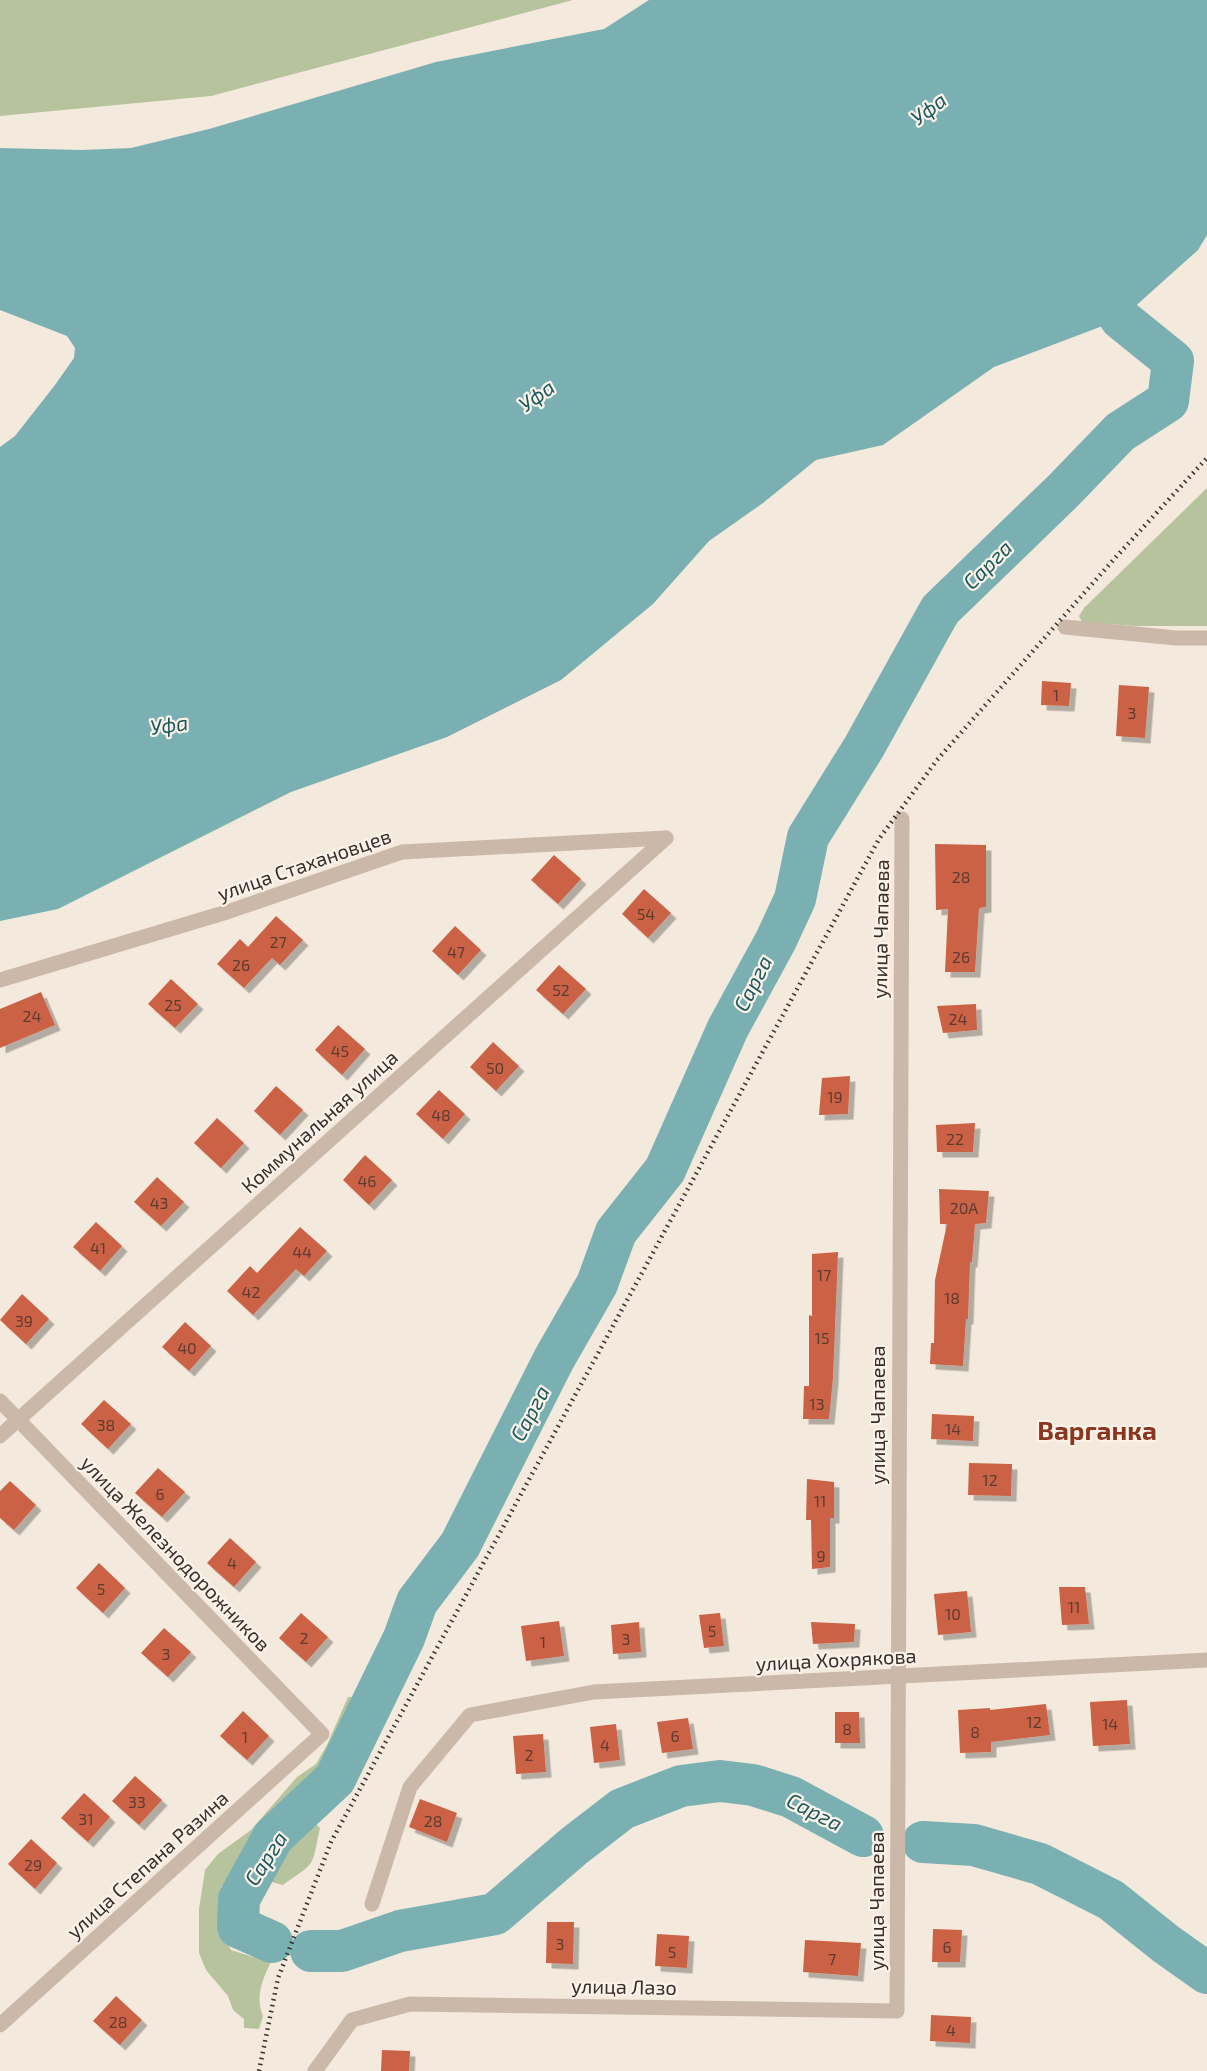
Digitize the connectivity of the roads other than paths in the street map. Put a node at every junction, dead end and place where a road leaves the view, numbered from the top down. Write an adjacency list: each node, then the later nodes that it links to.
1 (1065, 627): 2 (street)
2 (1207, 638)
3 (902, 819): 10 (street, улица Чапаева)
4 (666, 838): 5 (street, улица Стахановцев); 7 (street, Коммунальная улица)
5 (0, 980)
6 (0, 1401): 7 (street, улица Железнодорожников)
7 (18, 1419): 8 (street, Коммунальная улица); 11 (street, улица Железнодорожников)
8 (0, 1436)
9 (1207, 1660): 10 (street, улица Хохрякова)
10 (897, 1677): 12 (street, улица Хохрякова); 13 (street, улица Чапаева)
11 (322, 1734): 14 (street, улица Степана Разина)
12 (372, 1904)
13 (897, 2011): 15 (street, улица Лазо)
14 (0, 2025)
15 (315, 2071)

